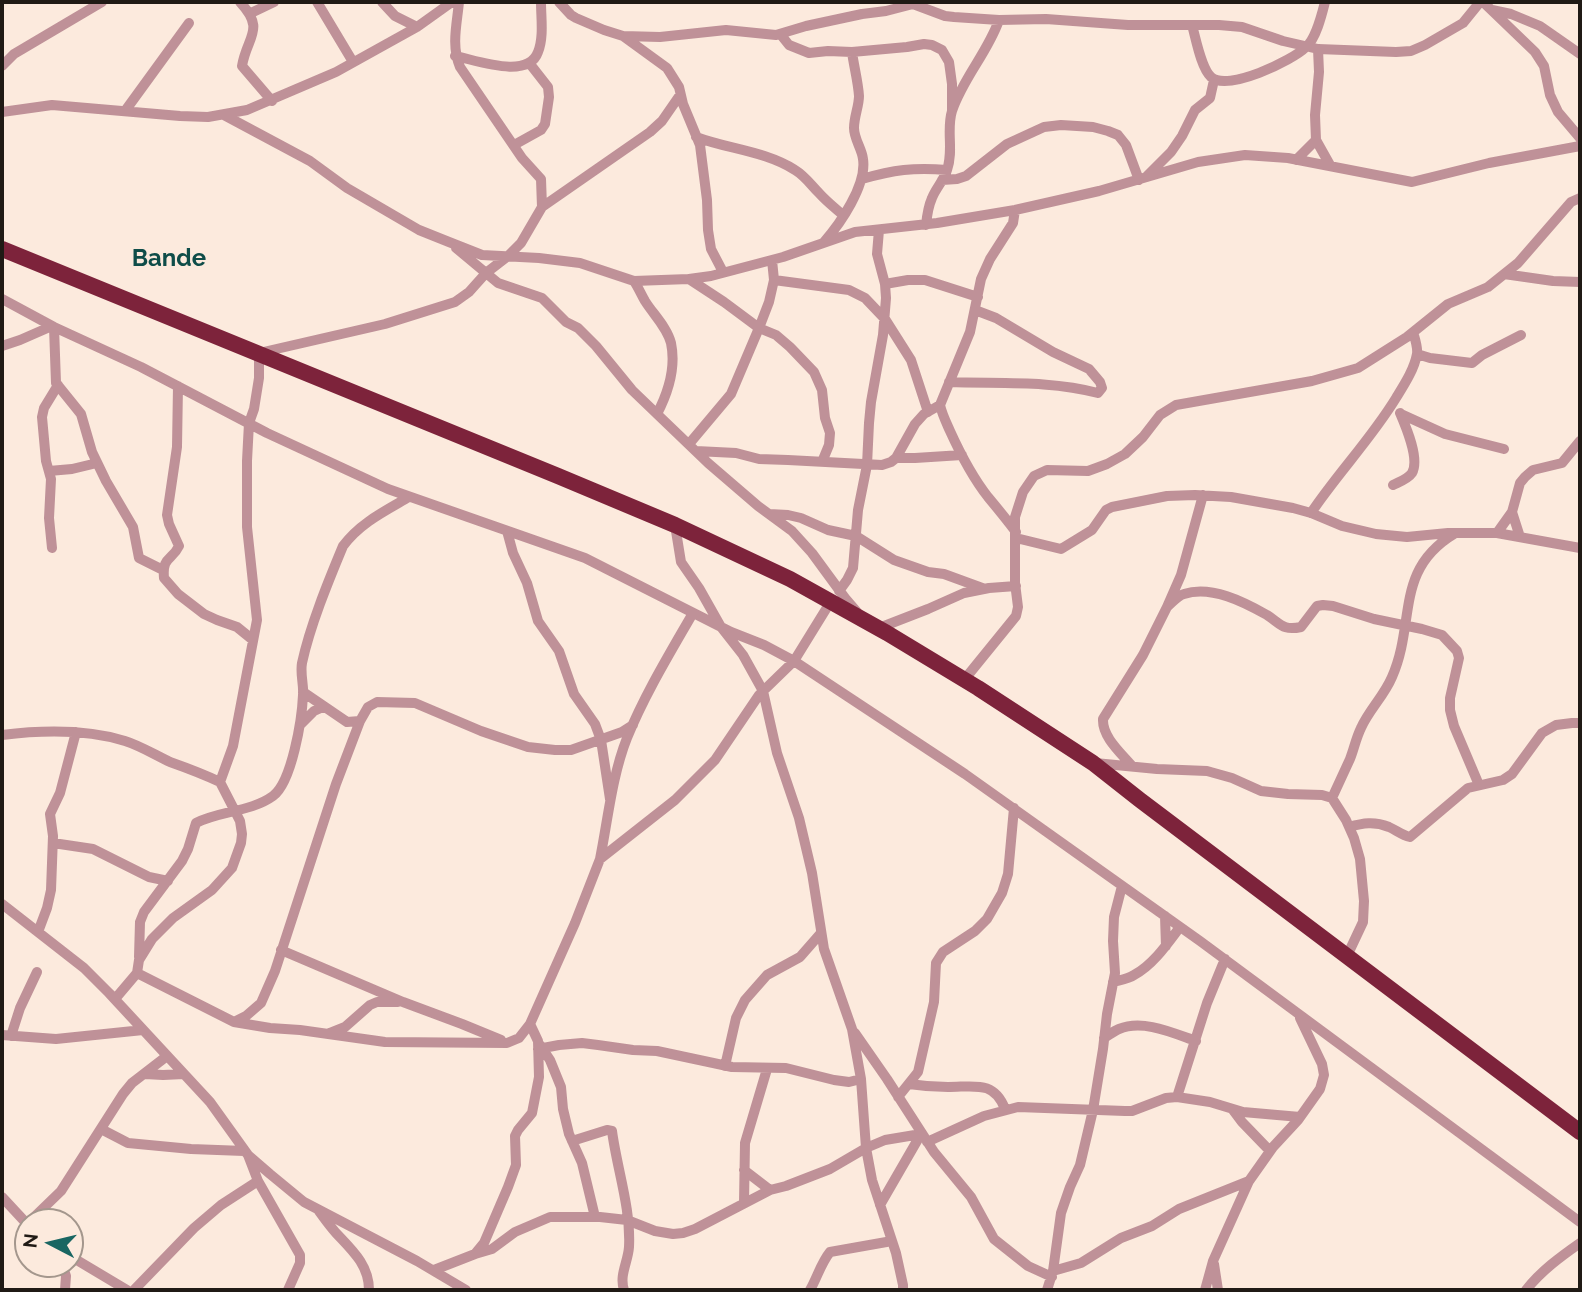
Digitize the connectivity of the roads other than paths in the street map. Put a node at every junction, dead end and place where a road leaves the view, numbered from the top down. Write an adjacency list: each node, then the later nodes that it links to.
1 (103, 2): 28 (street)
2 (240, 2): 13 (street)
3 (274, 2): 13 (street)
4 (317, 2): 26 (street)
5 (382, 2): 14 (street)
6 (452, 2): 18 (street)
7 (459, 2): 25 (street)
8 (541, 2): 27 (street)
9 (559, 2): 20 (street)
10 (1325, 2): 22 (street)
11 (1482, 2): 12 (street); 22 (street)
12 (1492, 10): 24 (street); 37 (street)
13 (251, 13): 31 (street)
14 (396, 16): 18 (street); 21 (street)
15 (999, 20): 17 (street); 19 (street); 32 (street)
16 (189, 23): 33 (street)
17 (1192, 25): 22 (street); 29 (street)
18 (417, 27): 21 (street)
19 (780, 35): 20 (street); 23 (street)
20 (623, 36): 30 (street)
21 (390, 42): 26 (street)
22 (1313, 48): 29 (street); 38 (street)
23 (852, 52): 32 (street); 44 (street)
24 (1580, 54)
25 (455, 56): 27 (street); 39 (street)
26 (354, 62): 31 (street)
27 (530, 64): 39 (street)
28 (2, 66)
29 (1214, 80): 45 (street)
30 (681, 95): 36 (street); 47 (street)
31 (272, 101): 35 (street)
32 (952, 110): 43 (street)
33 (125, 111): 34 (street); 35 (street)
34 (2, 112)
35 (224, 116): 52 (street)
36 (696, 137): 49 (street); 57 (street)
37 (1580, 138)
38 (1316, 140): 41 (street); 42 (street)
39 (514, 145): 47 (street)
40 (1580, 146): 42 (street)
41 (1296, 160): 42 (street); 45 (street)
42 (1330, 165)
43 (944, 175): 44 (street); 45 (street); 50 (street)
44 (862, 179): 49 (street)
45 (1142, 179): 48 (street)
46 (1580, 198): 59 (street)
47 (542, 207): 55 (street)
48 (1015, 210): 50 (street); 67 (street)
49 (843, 215): 53 (street)
50 (926, 225): 51 (street)
51 (878, 230): 53 (street); 65 (street)
52 (449, 242): 55 (street); 58 (street)
53 (821, 244): 56 (street)
54 (2, 248): 76 (highway)
55 (508, 256): 58 (street); 63 (street)
56 (772, 260): 57 (street); 62 (street)
57 (723, 272): 60 (street)
58 (486, 274): 76 (street); 84 (street)
59 (1504, 274): 64 (street); 73 (street)
60 (711, 275): 61 (street); 66 (street)
61 (689, 279): 63 (street); 66 (street)
62 (774, 280): 70 (street); 72 (street)
63 (634, 281): 84 (street)
64 (1580, 282)
65 (885, 284): 67 (street); 70 (street)
66 (707, 291): 72 (street)
67 (978, 297): 69 (street)
68 (2, 299): 71 (street)
69 (975, 310): 78 (street); 78 (street)
70 (885, 319): 82 (street); 93 (street)
71 (53, 326): 75 (street); 79 (street); 80 (street)
72 (759, 328): 87 (street); 91 (street)
73 (1413, 332): 77 (street); 105 (street)
74 (1521, 335): 77 (street)
75 (2, 346)
76 (259, 353): 85 (street); 101 (highway)
77 (1417, 354): 83 (street)
78 (949, 382): 81 (street)
79 (58, 386): 92 (street); 94 (street)
80 (178, 386): 85 (street); 110 (street)
81 (940, 405): 82 (street); 89 (street)
82 (928, 412): 90 (street)
83 (1396, 412): 88 (street); 95 (street); 99 (street)
84 (657, 414): 87 (street)
85 (249, 424): 97 (street); 119 (street)
86 (1580, 440): 98 (street)
87 (692, 448): 91 (street); 100 (street)
88 (1504, 449)
89 (962, 454): 90 (street); 105 (street)
90 (896, 458): 93 (street)
91 (822, 462): 93 (street)
92 (97, 463): 94 (street); 110 (street)
93 (867, 465): 106 (street)
94 (48, 471): 108 (street)
95 (1393, 485)
96 (1203, 495): 99 (street); 105 (street); 114 (street)
97 (409, 496): 102 (street); 123 (street)
98 (1512, 512): 104 (street); 107 (street)
99 (1311, 513): 103 (street)
100 (769, 514): 106 (street); 113 (street)
101 (675, 525): 113 (highway); 117 (street)
102 (507, 531): 115 (street); 131 (street)
103 (1457, 533): 104 (street); 116 (street)
104 (1497, 533): 107 (street)
105 (1016, 535): 111 (street)
106 (856, 536): 112 (street); 113 (street)
107 (1520, 537): 109 (street)
108 (52, 548)
109 (1580, 548)
110 (163, 570): 119 (street)
111 (1016, 586): 112 (street); 121 (street)
112 (985, 589): 118 (street)
113 (835, 596): 118 (highway); 120 (street)
114 (1167, 607): 116 (street); 133 (street)
115 (693, 613): 117 (street); 128 (street)
116 (1405, 626): 135 (street); 136 (street)
117 (721, 627): 120 (street); 122 (street)
118 (879, 628): 121 (highway)
119 (253, 640): 134 (street)
120 (794, 661): 122 (street); 138 (street)
121 (964, 680): 132 (highway)
122 (763, 691): 142 (street); 149 (street)
123 (303, 692): 124 (street); 127 (street)
124 (323, 706): 125 (street); 127 (street)
125 (360, 720): 131 (street); 151 (street)
126 (1580, 723): 135 (street)
127 (300, 724): 139 (street)
128 (633, 725): 131 (street); 137 (street)
129 (76, 732): 130 (street); 134 (street); 141 (street)
130 (2, 735)
131 (601, 740): 137 (street)
132 (1093, 762): 133 (street); 152 (highway)
133 (1132, 766): 136 (street)
134 (220, 782): 139 (street)
135 (1479, 785): 140 (street)
136 (1332, 798): 140 (street)
137 (610, 799): 142 (street)
138 (1014, 808): 144 (street); 177 (street)
139 (235, 811): 143 (street); 154 (street)
140 (1349, 827): 152 (street)
141 (53, 842): 143 (street); 148 (street)
142 (600, 859): 162 (street)
143 (168, 881): 154 (street)
144 (1122, 886): 146 (street); 157 (street)
145 (2, 904): 148 (street)
146 (1165, 916): 147 (street); 150 (street)
147 (1180, 927): 150 (street); 153 (street)
148 (38, 932): 158 (street)
149 (821, 933): 163 (street); 172 (street)
150 (1166, 946): 157 (street)
151 (281, 950): 159 (street); 161 (street)
152 (1347, 957): 185 (highway)
153 (1225, 959): 160 (street); 168 (street)
154 (139, 960): 156 (street)
155 (37, 972): 166 (street)
156 (137, 973): 158 (street); 161 (street)
157 (1113, 982): 167 (street)
158 (116, 999): 164 (street)
159 (403, 1002): 165 (street); 169 (street)
160 (1296, 1013): 183 (street); 202 (street)
161 (234, 1022): 165 (street)
162 (530, 1024): 169 (street); 170 (street)
163 (852, 1028): 176 (street); 178 (street)
164 (143, 1030): 166 (street); 171 (street)
165 (328, 1034): 169 (street)
166 (6, 1036)
167 (1104, 1038): 168 (street); 181 (street)
168 (1196, 1041): 179 (street)
169 (507, 1043)
170 (539, 1047): 172 (street); 187 (street); 199 (street)
171 (167, 1056): 174 (street); 175 (street)
172 (725, 1066): 173 (street)
173 (767, 1069): 176 (street); 191 (street)
174 (145, 1074): 175 (street); 184 (street)
175 (184, 1074): 190 (street)
176 (861, 1079): 188 (street)
177 (909, 1084): 178 (street); 180 (street)
178 (898, 1097): 186 (street)
179 (1177, 1097): 181 (street); 182 (street)
180 (1005, 1109): 181 (street); 186 (street)
181 (1093, 1110): 210 (street)
182 (1233, 1110): 183 (street); 189 (street)
183 (1300, 1117): 189 (street)
184 (101, 1129): 190 (street); 197 (street)
185 (1580, 1132)
186 (924, 1138): 188 (street); 196 (street); 210 (street)
187 (572, 1141): 200 (street); 201 (street)
188 (866, 1147): 194 (street); 196 (street)
189 (1270, 1151): 193 (street)
190 (246, 1153): 192 (street); 198 (street)
191 (744, 1170): 194 (street); 195 (street)
192 (258, 1181): 213 (street); 214 (street)
193 (1249, 1181): 207 (street); 210 (street)
194 (770, 1189): 195 (street)
195 (744, 1203): 201 (street)
196 (880, 1205): 204 (street)
197 (44, 1208)
198 (317, 1208): 209 (street); 215 (street)
199 (496, 1215): 203 (street); 206 (street)
200 (595, 1217): 201 (street); 203 (street)
201 (627, 1220): 217 (street)
202 (1580, 1222)
203 (504, 1240): 206 (street)
204 (892, 1241): 218 (street); 219 (street)
205 (1580, 1243): 223 (street)
206 (475, 1254): 209 (street)
207 (1213, 1261): 221 (street); 222 (street)
208 (84, 1264): 212 (street)
209 (434, 1270): 211 (street)
210 (1053, 1274): 220 (street)
211 (451, 1286): 216 (street)
212 (127, 1290)
213 (134, 1290)
214 (288, 1290)
215 (369, 1290)
216 (466, 1290)
217 (624, 1290)
218 (810, 1290)
219 (902, 1290)
220 (1047, 1290)
221 (1205, 1290)
222 (1218, 1290)
223 (1526, 1290)

